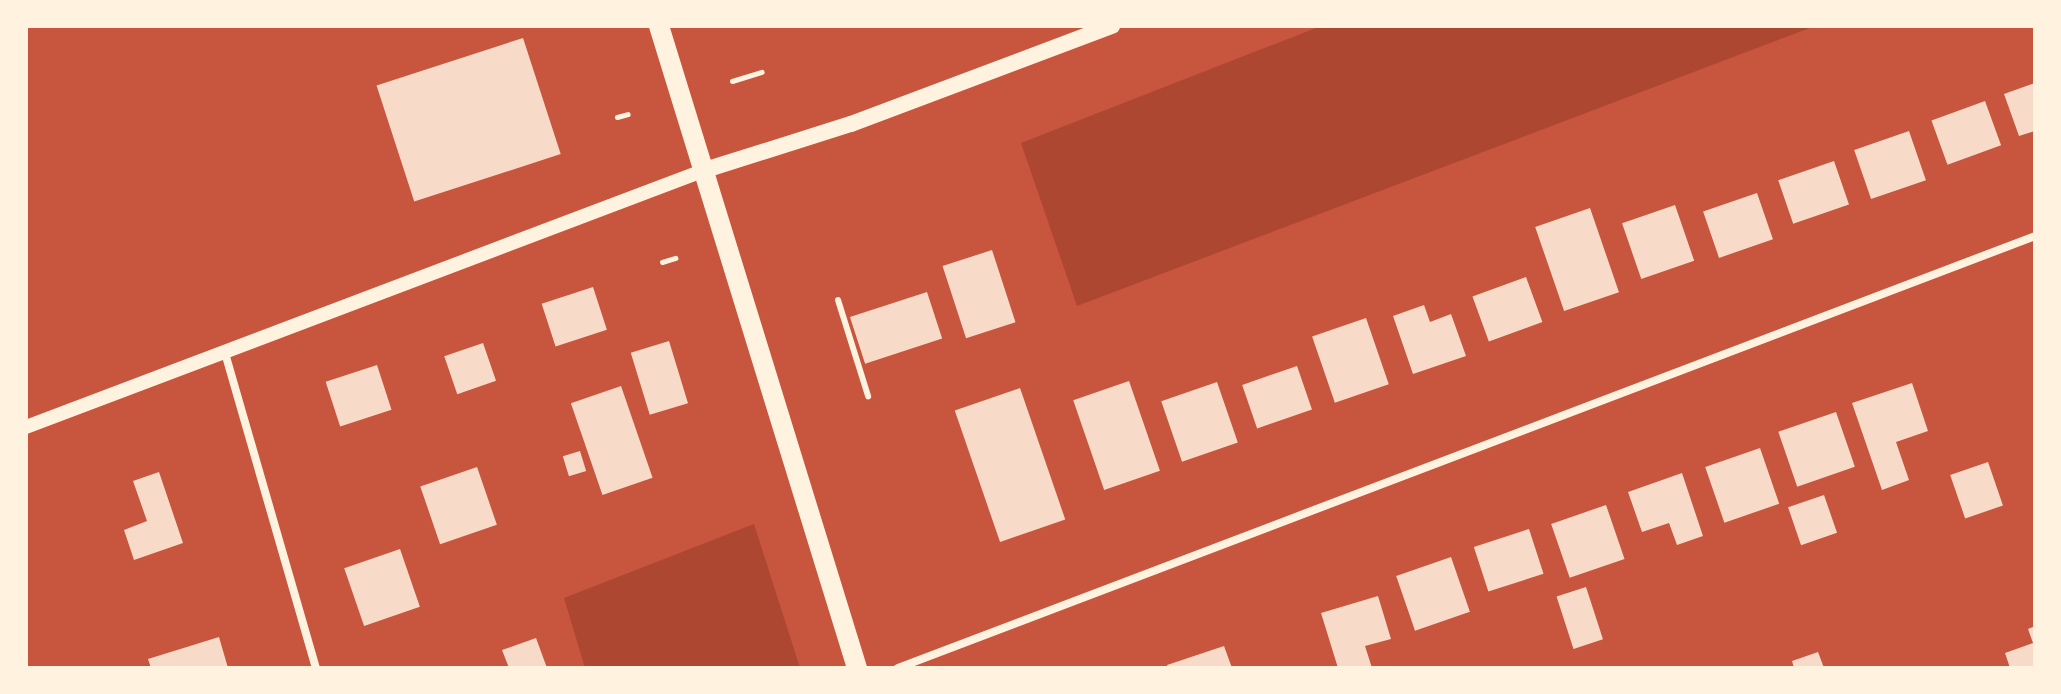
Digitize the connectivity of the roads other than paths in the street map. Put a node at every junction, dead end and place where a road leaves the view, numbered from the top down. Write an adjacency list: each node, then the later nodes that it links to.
1 (659, 26): 3 (main road)
2 (1112, 26): 3 (main road)
3 (705, 170): 6 (street); 10 (main road)
4 (2035, 236): 11 (street)
5 (838, 300): 7 (lane)
6 (225, 353): 8 (street); 9 (street)
7 (868, 396)
8 (26, 427)
9 (316, 668)
10 (857, 668)
11 (898, 668)

